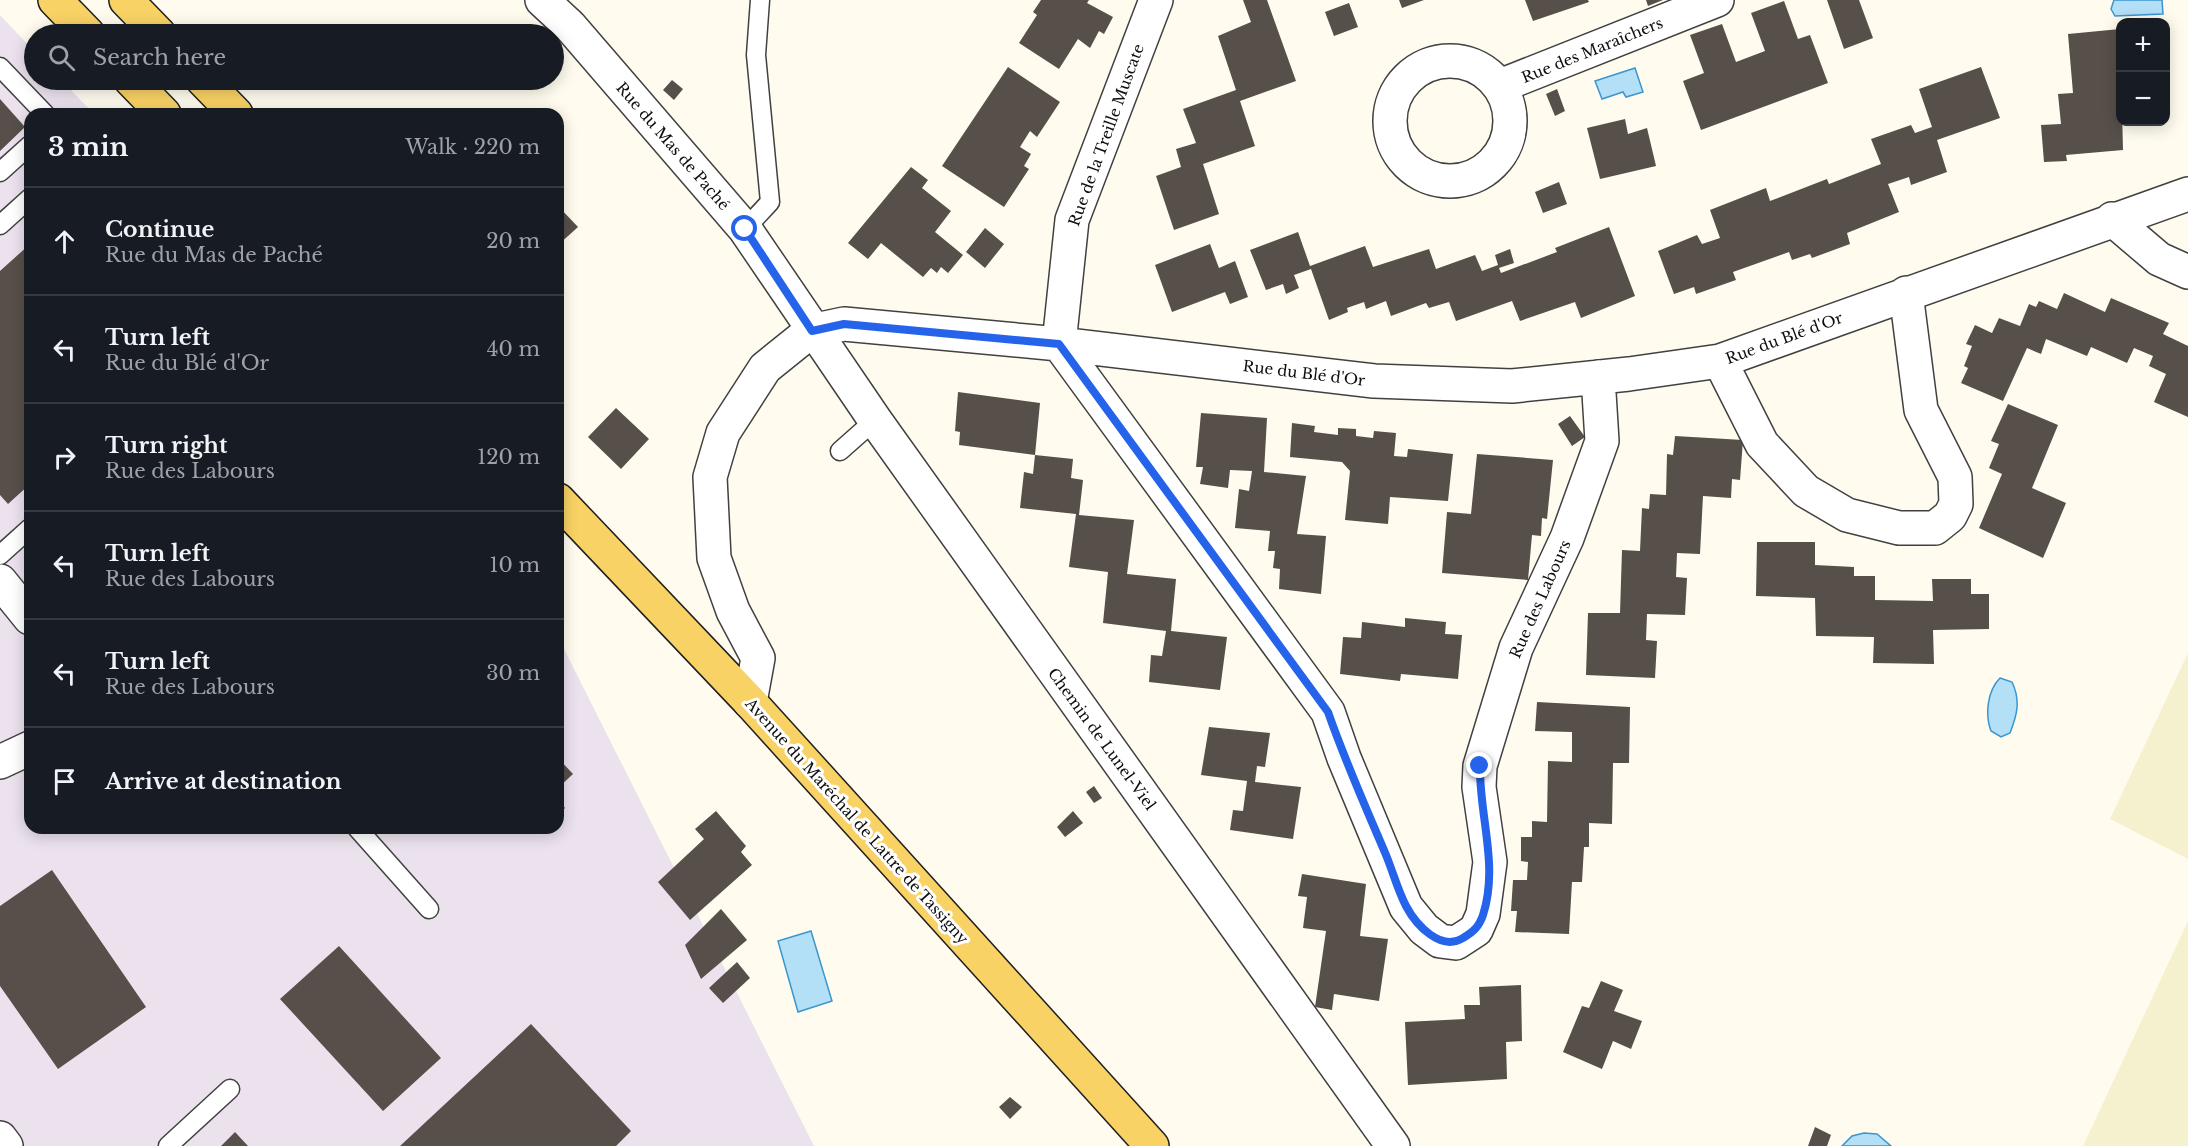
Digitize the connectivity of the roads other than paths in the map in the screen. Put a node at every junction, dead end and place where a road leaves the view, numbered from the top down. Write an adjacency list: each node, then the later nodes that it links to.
1 (55, 0): 7 (main road)
2 (126, 0): 8 (main road)
3 (542, 0): 22 (street, Rue du Mas de Paché)
4 (759, 0): 22 (lane)
5 (1156, 0): 26 (street, Rue de la Treille Muscate)
6 (1717, 0): 10 (street, Rue des Maraîchers)
7 (78, 24)
8 (149, 24)
9 (0, 67): 13 (lane)
10 (1500, 86)
11 (141, 90): 14 (main road)
12 (212, 90): 15 (main road)
13 (39, 108)
14 (158, 108)
15 (230, 108)
16 (24, 150): 17 (lane)
17 (0, 172)
18 (2188, 194): 20 (street, Rue du Blé d'Or)
19 (24, 203): 21 (lane)
20 (2112, 219): 23 (street); 24 (street, Rue du Blé d'Or)
21 (0, 225)
22 (745, 229): 25 (street, Rue du Mas de Paché)
23 (2188, 272)
24 (1906, 293): 27 (street, Rue du Blé d'Or); 27 (street)
25 (812, 331): 26 (street, Rue du Blé d'Or); 29 (street, Chemin de Lunel-Viel); 36 (street, Rue du Blé d'Or)
26 (1059, 344): 28 (street, Rue du Blé d'Or); 28 (street, Rue des Labours)
27 (1720, 361): 28 (street, Rue du Blé d'Or)
28 (1598, 377)
29 (875, 420): 30 (lane); 46 (street, Chemin de Lunel-Viel)
30 (840, 451)
31 (564, 506): 36 (main road, Avenue du Maréchal de Lattre de Tassigny)
32 (24, 533): 33 (lane)
33 (0, 555)
34 (0, 581): 35 (street)
35 (24, 611)
36 (750, 702): 45 (main road, Avenue du Maréchal de Lattre de Tassigny)
37 (24, 751): 38 (street)
38 (0, 762)
39 (362, 834): 40 (lane)
40 (429, 909)
41 (230, 1089): 44 (lane)
42 (0, 1138): 43 (street)
43 (6, 1146)
44 (168, 1146)
45 (1152, 1146)
46 (1394, 1146)

